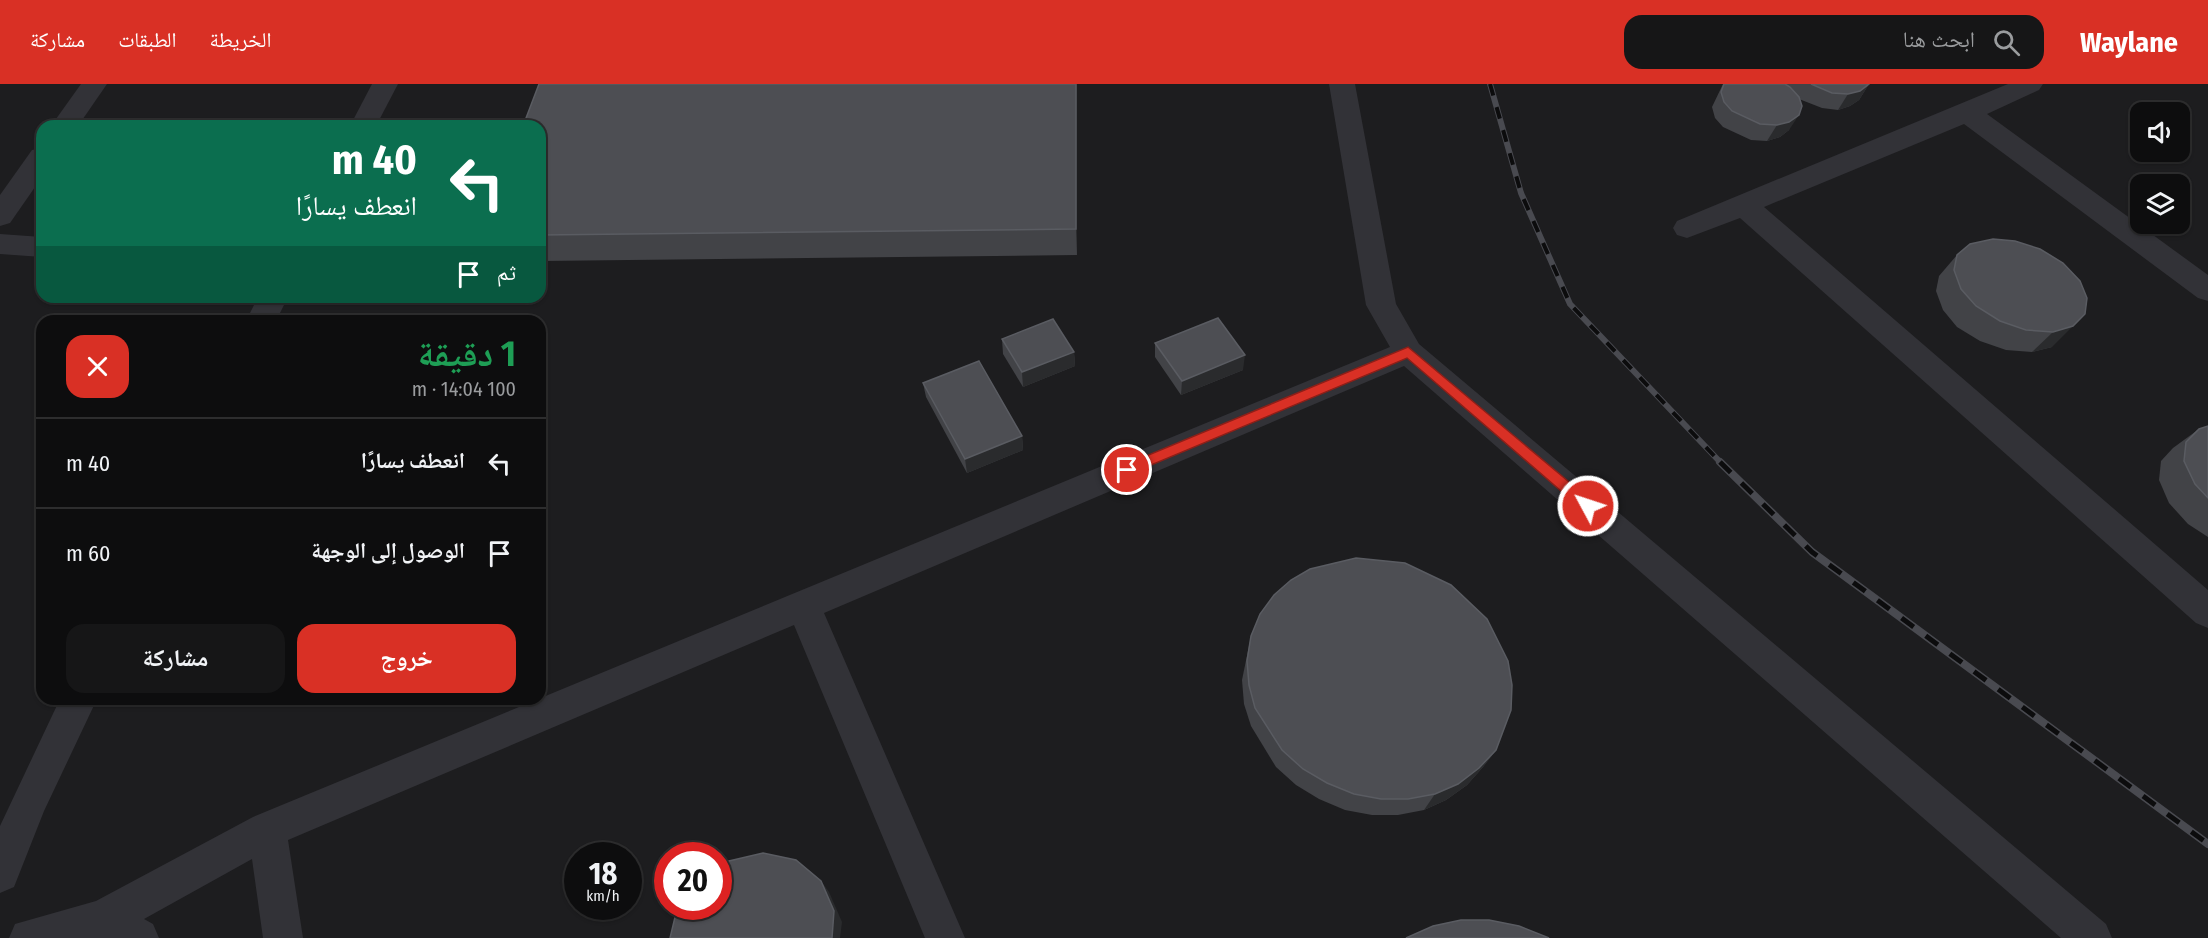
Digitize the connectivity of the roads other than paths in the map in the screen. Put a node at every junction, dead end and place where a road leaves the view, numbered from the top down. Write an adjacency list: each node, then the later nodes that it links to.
1 (94, 84): 6 (street)
2 (385, 84): 7 (street)
3 (1342, 84): 15 (street)
4 (2030, 84): 5 (street)
5 (1967, 113): 9 (street); 14 (street)
6 (68, 120)
7 (366, 120)
8 (36, 166): 10 (street)
9 (1742, 204): 11 (street); 17 (street)
10 (0, 216)
11 (1687, 228)
12 (0, 244): 13 (street)
13 (36, 246)
14 (2208, 290)
15 (1408, 352): 16 (street); 26 (street)
16 (803, 605): 19 (street); 25 (street)
17 (2208, 612)
18 (76, 705): 20 (street)
19 (267, 830): 21 (street); 24 (street)
20 (0, 873)
21 (102, 920): 22 (street); 23 (street)
22 (29, 938)
23 (139, 938)
24 (283, 938)
25 (945, 938)
26 (2092, 938)

